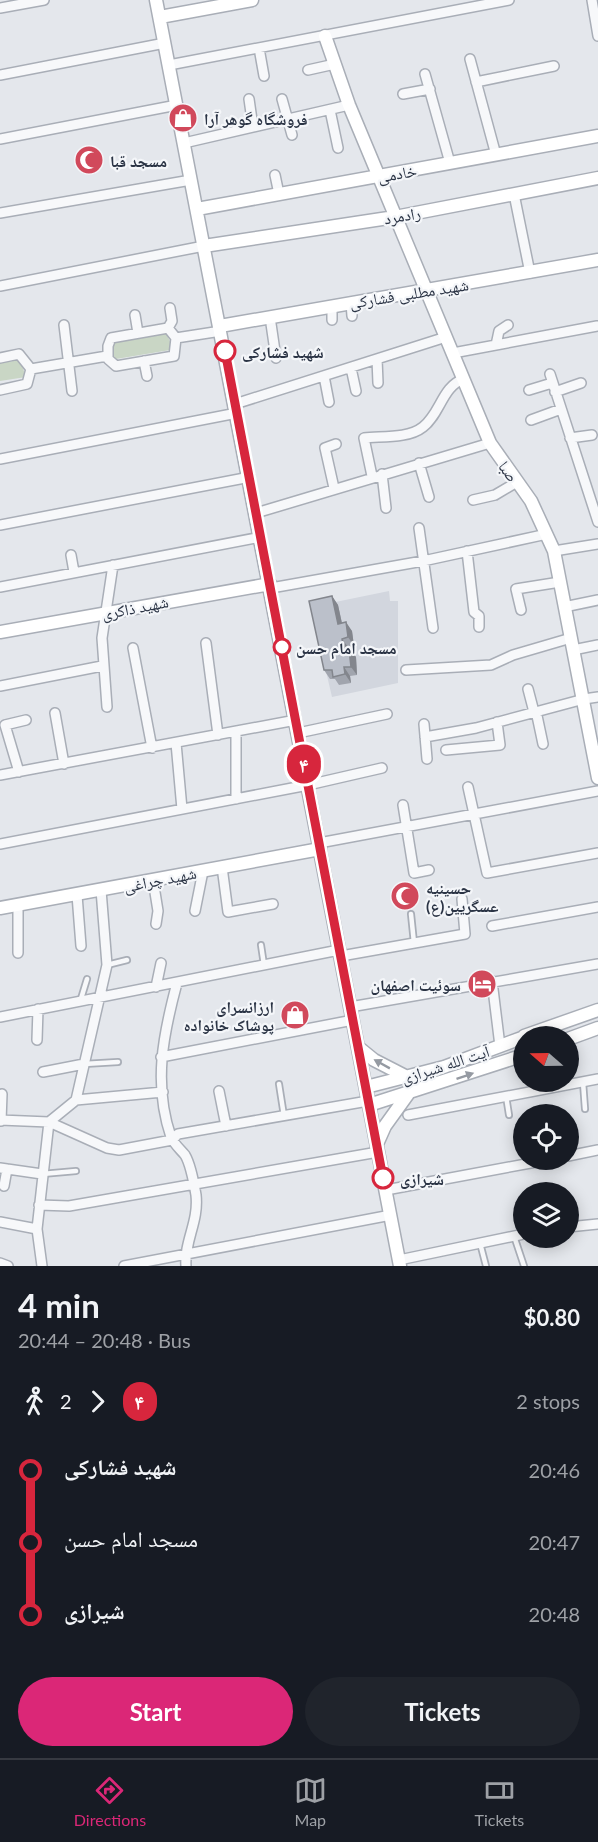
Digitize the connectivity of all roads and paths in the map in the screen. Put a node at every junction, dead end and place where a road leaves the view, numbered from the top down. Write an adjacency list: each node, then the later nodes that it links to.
1 (44, 0): 6 (street)
2 (156, 0): 7 (street)
3 (252, 0): 7 (street)
4 (509, 0): 8 (street)
5 (592, 0): 9 (street)
6 (0, 8)
7 (160, 17): 10 (street)
8 (325, 36): 11 (street); 13 (street, صبا)
9 (598, 36)
10 (165, 43): 14 (street); 18 (street)
11 (259, 48): 14 (street); 19 (street)
12 (470, 59): 20 (street)
13 (335, 64): 16 (street); 26 (street, صبا)
14 (169, 65): 25 (street)
15 (554, 66): 20 (street)
16 (308, 70)
17 (425, 74): 21 (street)
18 (0, 75)
19 (264, 76)
20 (476, 82): 35 (street)
21 (430, 89): 22 (street); 36 (street)
22 (403, 94)
23 (249, 99): 29 (street)
24 (282, 99): 28 (street)
25 (177, 105): 32 (street); 33 (street)
26 (349, 105): 27 (street); 38 (street, صبا)
27 (330, 110): 28 (street); 34 (street)
28 (288, 119): 29 (street); 30 (street)
29 (253, 127): 33 (street)
30 (292, 135)
31 (598, 136): 35 (street, خادمی)
32 (0, 139)
33 (184, 143): 40 (street)
34 (338, 148)
35 (496, 155): 36 (street, خادمی)
36 (450, 163): 38 (street, خادمی)
37 (274, 175): 41 (street)
38 (379, 176): 41 (street, خادمی); 45 (street, صبا)
39 (598, 178): 42 (street, رادمرد)
40 (191, 180): 43 (street); 44 (street)
41 (279, 194): 43 (street, خادمی)
42 (514, 194): 45 (street, رادمرد); 48 (street)
43 (197, 209): 46 (street)
44 (0, 213)
45 (395, 217): 46 (street, رادمرد); 50 (street, صبا)
46 (204, 246): 49 (street); 62 (street)
47 (596, 257): 48 (street, شهید مطلبی فشارکی)
48 (530, 273): 50 (street, شهید مطلبی فشارکی)
49 (0, 286)
50 (426, 290): 51 (street, شهید مطلبی فشارکی); 64 (street, صبا)
51 (351, 303): 52 (street, شهید مطلبی فشارکی); 55 (street)
52 (332, 306): 56 (street, شهید مطلبی فشارکی); 57 (street)
53 (170, 308): 61 (street)
54 (135, 315): 63 (street)
55 (352, 316)
56 (270, 317): 62 (street, شهید مطلبی فشارکی); 70 (street)
57 (332, 320)
58 (64, 325): 73 (street)
59 (508, 325): 66 (street)
60 (597, 327): 66 (street)
61 (168, 328): 63 (street); 65 (street)
62 (220, 328): 65 (street); 87 (street)
63 (138, 333): 68 (street)
64 (446, 337): 67 (street, صبا); 71 (street)
65 (176, 338): 72 (street)
66 (496, 345): 67 (street)
67 (453, 353): 78 (street, صبا)
68 (106, 356): 72 (street); 73 (street)
69 (0, 358): 75 (street)
70 (276, 358)
71 (377, 359): 74 (street); 81 (street)
72 (144, 361): 76 (street)
73 (67, 362): 75 (street); 84 (street)
74 (351, 368): 77 (street); 85 (street)
75 (31, 369): 82 (street)
76 (147, 376)
77 (324, 376): 86 (street); 87 (street)
78 (464, 379): 92 (street, صبا); 96 (street)
79 (552, 383): 80 (street); 83 (street); 88 (street)
80 (581, 383)
81 (378, 384)
82 (0, 390)
83 (529, 390)
84 (72, 391)
85 (356, 391)
86 (329, 402)
87 (236, 409): 94 (street); 97 (street)
88 (561, 409): 89 (street); 91 (street)
89 (531, 420)
90 (592, 435): 91 (street)
91 (570, 438): 104 (street)
92 (490, 443): 95 (street); 98 (street, صبا)
93 (336, 444): 99 (street)
94 (0, 459)
95 (419, 463): 96 (street); 100 (street)
96 (377, 475): 99 (street); 102 (street)
97 (250, 477): 103 (street); 105 (street)
98 (517, 482): 101 (street); 107 (street, صبا)
99 (334, 488): 103 (street)
100 (429, 497)
101 (473, 500)
102 (387, 508)
103 (256, 513): 108 (street)
104 (598, 522)
105 (0, 525)
106 (420, 528): 113 (street)
107 (547, 534): 110 (street, صبا); 111 (street)
108 (261, 537): 114 (street); 117 (street)
109 (598, 544): 110 (street)
110 (554, 550): 116 (street, صبا)
111 (467, 551): 113 (street); 123 (street)
112 (71, 555): 115 (street)
113 (423, 561): 117 (street); 124 (street)
114 (112, 565): 115 (street); 122 (street)
115 (74, 572): 118 (street)
116 (560, 582): 120 (street, صبا); 121 (street)
117 (270, 586): 122 (street, شهید ذاکری); 143 (street)
118 (0, 587)
119 (598, 600): 120 (street)
120 (564, 607): 127 (street, صبا)
121 (521, 610)
122 (105, 612): 125 (street, شهید ذاکری); 130 (street)
123 (479, 627)
124 (433, 628)
125 (0, 632)
126 (206, 643): 146 (street)
127 (572, 644): 128 (street); 131 (street); 135 (street, صبا)
128 (598, 645)
129 (133, 648): 150 (street)
130 (102, 666): 132 (street); 136 (street)
131 (406, 670)
132 (0, 686)
133 (528, 689): 137 (street)
134 (598, 697): 135 (street)
135 (584, 699): 137 (street); 144 (street, صبا)
136 (107, 707)
137 (535, 711): 141 (street); 149 (street)
138 (55, 713): 153 (street)
139 (387, 714): 143 (street)
140 (26, 720): 155 (street)
141 (496, 722): 147 (street); 151 (street)
142 (424, 724): 147 (street)
143 (297, 726): 145 (street); 158 (street)
144 (594, 726): 157 (street, صبا)
145 (236, 732): 146 (street); 161 (street)
146 (218, 735): 148 (street)
147 (425, 737): 152 (street)
148 (176, 743): 150 (street); 163 (street)
149 (543, 744)
150 (152, 748): 153 (street)
151 (446, 750)
152 (427, 759)
153 (64, 764): 155 (street)
154 (382, 768): 158 (street)
155 (19, 772): 156 (street)
156 (0, 775)
157 (598, 775)
158 (308, 785): 161 (street); 167 (street)
159 (468, 787): 164 (street)
160 (598, 791): 164 (street)
161 (236, 799): 163 (street)
162 (403, 805): 165 (street)
163 (182, 809): 166 (street)
164 (472, 814): 165 (street); 168 (street)
165 (405, 826): 167 (street); 171 (street)
166 (0, 844)
167 (319, 846): 169 (street, شهید چراغی); 188 (street)
168 (598, 853)
169 (222, 867): 170 (street, شهید چراغی); 176 (street)
170 (203, 870): 172 (street, شهید چراغی); 180 (street)
171 (429, 870)
172 (153, 880): 173 (street, شهید چراغی); 182 (street)
173 (101, 890): 174 (street, شهید چراغی); 192 (street)
174 (77, 894): 177 (street, شهید چراغی); 186 (street)
175 (462, 899): 184 (street)
176 (273, 904)
177 (18, 905): 179 (street, شهید چراغی); 187 (street)
178 (598, 907): 183 (street)
179 (0, 909)
180 (195, 911)
181 (411, 914): 184 (lane)
182 (156, 924)
183 (492, 926)
184 (414, 943): 188 (street)
185 (261, 945): 193 (lane)
186 (81, 946)
187 (18, 953)
188 (340, 953): 193 (street); 200 (street)
189 (127, 960): 192 (lane)
190 (161, 963): 197 (street)
191 (598, 964): 195 (street)
192 (107, 965): 198 (street)
193 (264, 965): 196 (street)
194 (87, 979): 199 (lane)
195 (492, 981): 200 (street); 210 (street)
196 (177, 983): 197 (street); 212 (street)
197 (156, 987): 198 (street)
198 (99, 998): 199 (street); 215 (street)
199 (80, 1002): 201 (street)
200 (350, 1007): 204 (street)
201 (38, 1009): 203 (street); 208 (street)
202 (598, 1010): 205 (street, آیت الله شیرازی)
203 (0, 1017)
204 (353, 1020): 211 (street); 212 (street)
205 (554, 1026)
206 (598, 1028): 207 (street)
207 (579, 1035)
208 (37, 1040)
209 (513, 1041): 210 (street, آیت الله شیرازی)
210 (500, 1046): 216 (street, آیت الله شیرازی)
211 (358, 1047): 217 (street, one-way to 211); 223 (street)
212 (161, 1057): 225 (street)
213 (513, 1059): 222 (street, one-way to 213)
214 (118, 1062): 215 (lane)
215 (84, 1064): 219 (street); 229 (street)
216 (429, 1071): 217 (street, آیت الله شیرازی); 222 (street)
217 (409, 1078): 223 (street, آیت الله شیرازی)
218 (598, 1079): 220 (street)
219 (49, 1082)
220 (583, 1082): 228 (street); 231 (lane)
221 (279, 1084): 234 (lane)
222 (433, 1086): 226 (street)
223 (366, 1087): 230 (street)
224 (219, 1091): 237 (street)
225 (163, 1092): 229 (street); 238 (street)
226 (410, 1093): 230 (street); 239 (street)
227 (2, 1094): 235 (street)
228 (506, 1096): 232 (street); 233 (lane)
229 (76, 1100): 236 (street)
230 (369, 1103): 234 (street); 239 (street)
231 (585, 1109)
232 (408, 1115)
233 (509, 1115)
234 (284, 1116): 237 (street)
235 (1, 1120): 236 (street)
236 (49, 1122): 238 (street); 245 (street)
237 (226, 1126): 238 (street)
238 (172, 1140): 246 (street)
239 (378, 1148): 246 (street); 248 (street)
240 (598, 1150): 241 (street)
241 (579, 1154)
242 (513, 1166): 248 (street)
243 (3, 1168): 245 (street); 247 (street)
244 (76, 1171): 245 (lane)
245 (42, 1174): 249 (street)
246 (194, 1185): 249 (street); 258 (street)
247 (4, 1186)
248 (386, 1190): 250 (street)
249 (39, 1205): 254 (street)
250 (391, 1215): 258 (street); 260 (street)
251 (0, 1222): 254 (street)
252 (598, 1224): 253 (street)
253 (579, 1226)
254 (37, 1229): 262 (street)
255 (513, 1236): 256 (street)
256 (480, 1243): 260 (street); 265 (lane)
257 (521, 1248): 266 (lane)
258 (185, 1254): 263 (street); 264 (street)
259 (0, 1263): 261 (street)
260 (400, 1263)
261 (9, 1266)
262 (42, 1266)
263 (124, 1266)
264 (186, 1266)
265 (486, 1266)
266 (524, 1266)

